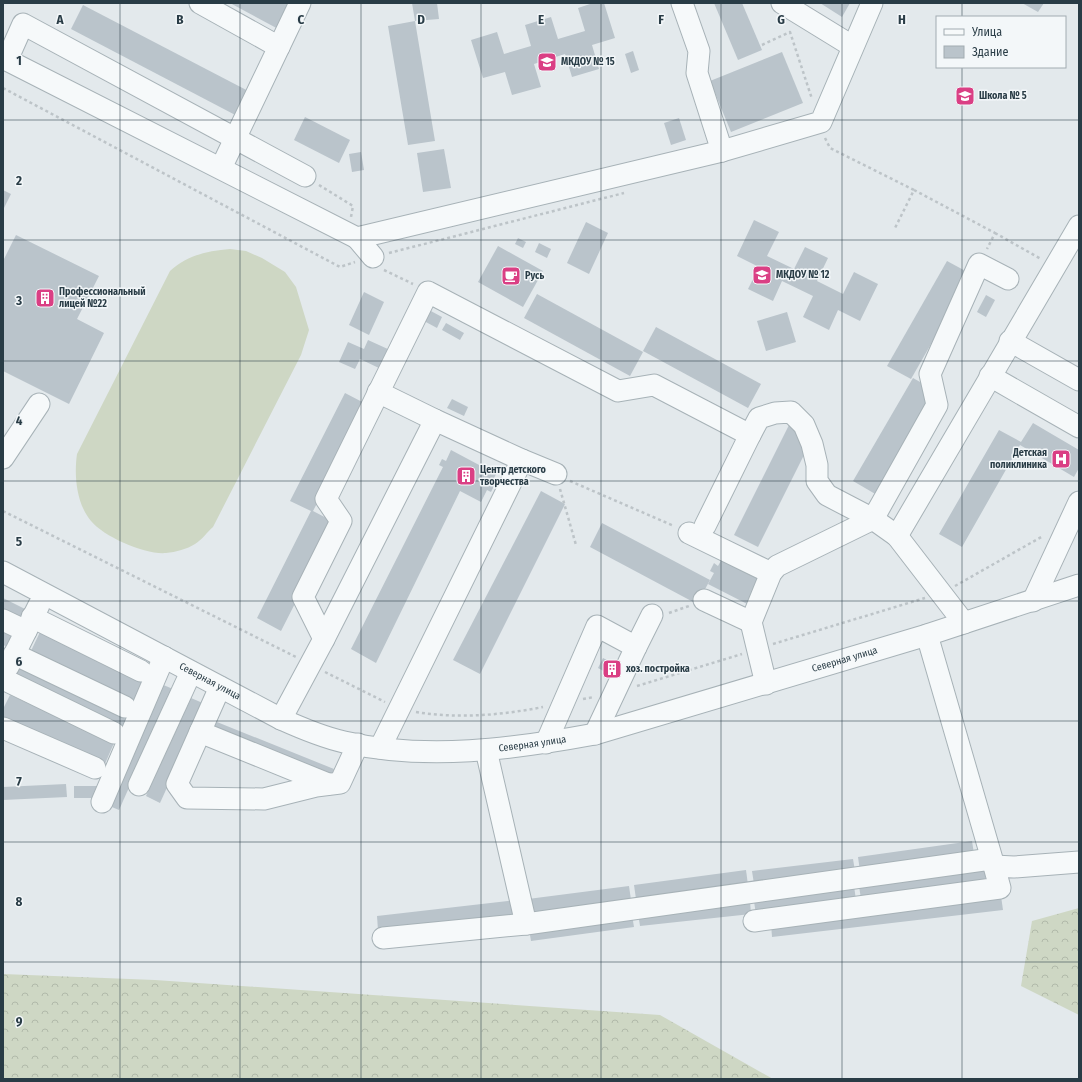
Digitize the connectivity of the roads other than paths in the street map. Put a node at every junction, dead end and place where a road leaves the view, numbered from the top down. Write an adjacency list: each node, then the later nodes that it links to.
1 (200, 3): 7 (street)
2 (300, 3): 7 (street)
3 (682, 3): 10 (street)
4 (782, 3): 6 (street)
5 (872, 3): 6 (street)
6 (852, 46): 10 (street)
7 (279, 47): 9 (street)
8 (5, 59): 9 (street); 11 (street)
9 (235, 138): 11 (street); 12 (street)
10 (722, 151): 14 (street)
11 (221, 168): 14 (street)
12 (305, 176)
13 (1079, 226): 17 (street)
14 (358, 228): 15 (street)
15 (378, 263)
16 (1008, 279): 29 (street)
17 (1010, 341): 18 (street); 19 (street)
18 (990, 376): 23 (street); 30 (street)
19 (1079, 380)
20 (378, 392): 22 (street); 24 (street); 43 (street)
21 (39, 404): 25 (street)
22 (435, 420): 26 (street); 43 (street)
23 (1079, 427)
24 (750, 435): 29 (street); 32 (street)
25 (3, 458)
26 (522, 460): 27 (street); 60 (street)
27 (556, 474)
28 (1079, 502): 36 (street)
29 (873, 519): 30 (street); 32 (street)
30 (897, 536): 40 (street)
31 (3, 572): 34 (street, Северная улица)
32 (772, 573): 39 (street)
33 (1079, 585): 36 (street, Северная улица)
34 (45, 594): 41 (street); 46 (street, Северная улица)
35 (704, 600): 39 (street)
36 (1033, 601): 40 (street, Северная улица)
37 (652, 615): 44 (street)
38 (3, 620): 41 (street)
39 (751, 622): 50 (street)
40 (964, 623): 42 (street, Северная улица)
41 (29, 624): 45 (street); 47 (street)
42 (927, 635): 50 (street, Северная улица); 66 (street)
43 (324, 639): 53 (street)
44 (636, 647): 57 (street); 58 (street)
45 (14, 654): 49 (street); 52 (street)
46 (164, 657): 48 (street, Северная улица); 65 (street)
47 (141, 671)
48 (191, 672): 51 (street, Северная улица); 64 (street)
49 (3, 679): 56 (street)
50 (766, 684): 57 (street, Северная улица)
51 (220, 687): 53 (street, Северная улица); 55 (street)
52 (125, 707)
53 (280, 719): 59 (street, Северная улица)
54 (3, 728): 62 (street)
55 (200, 732): 63 (street); 63 (street)
56 (114, 733)
57 (595, 734): 58 (street, Северная улица)
58 (546, 743): 61 (street, Северная улица)
59 (358, 744): 60 (street, Северная улица); 63 (street)
60 (380, 748): 61 (street, Северная улица)
61 (486, 750): 69 (street)
62 (95, 768)
63 (328, 784)
64 (139, 785)
65 (102, 802)
66 (993, 862): 67 (street); 68 (street); 69 (street)
67 (1079, 862)
68 (754, 921)
69 (526, 924): 70 (street)
70 (383, 938)

